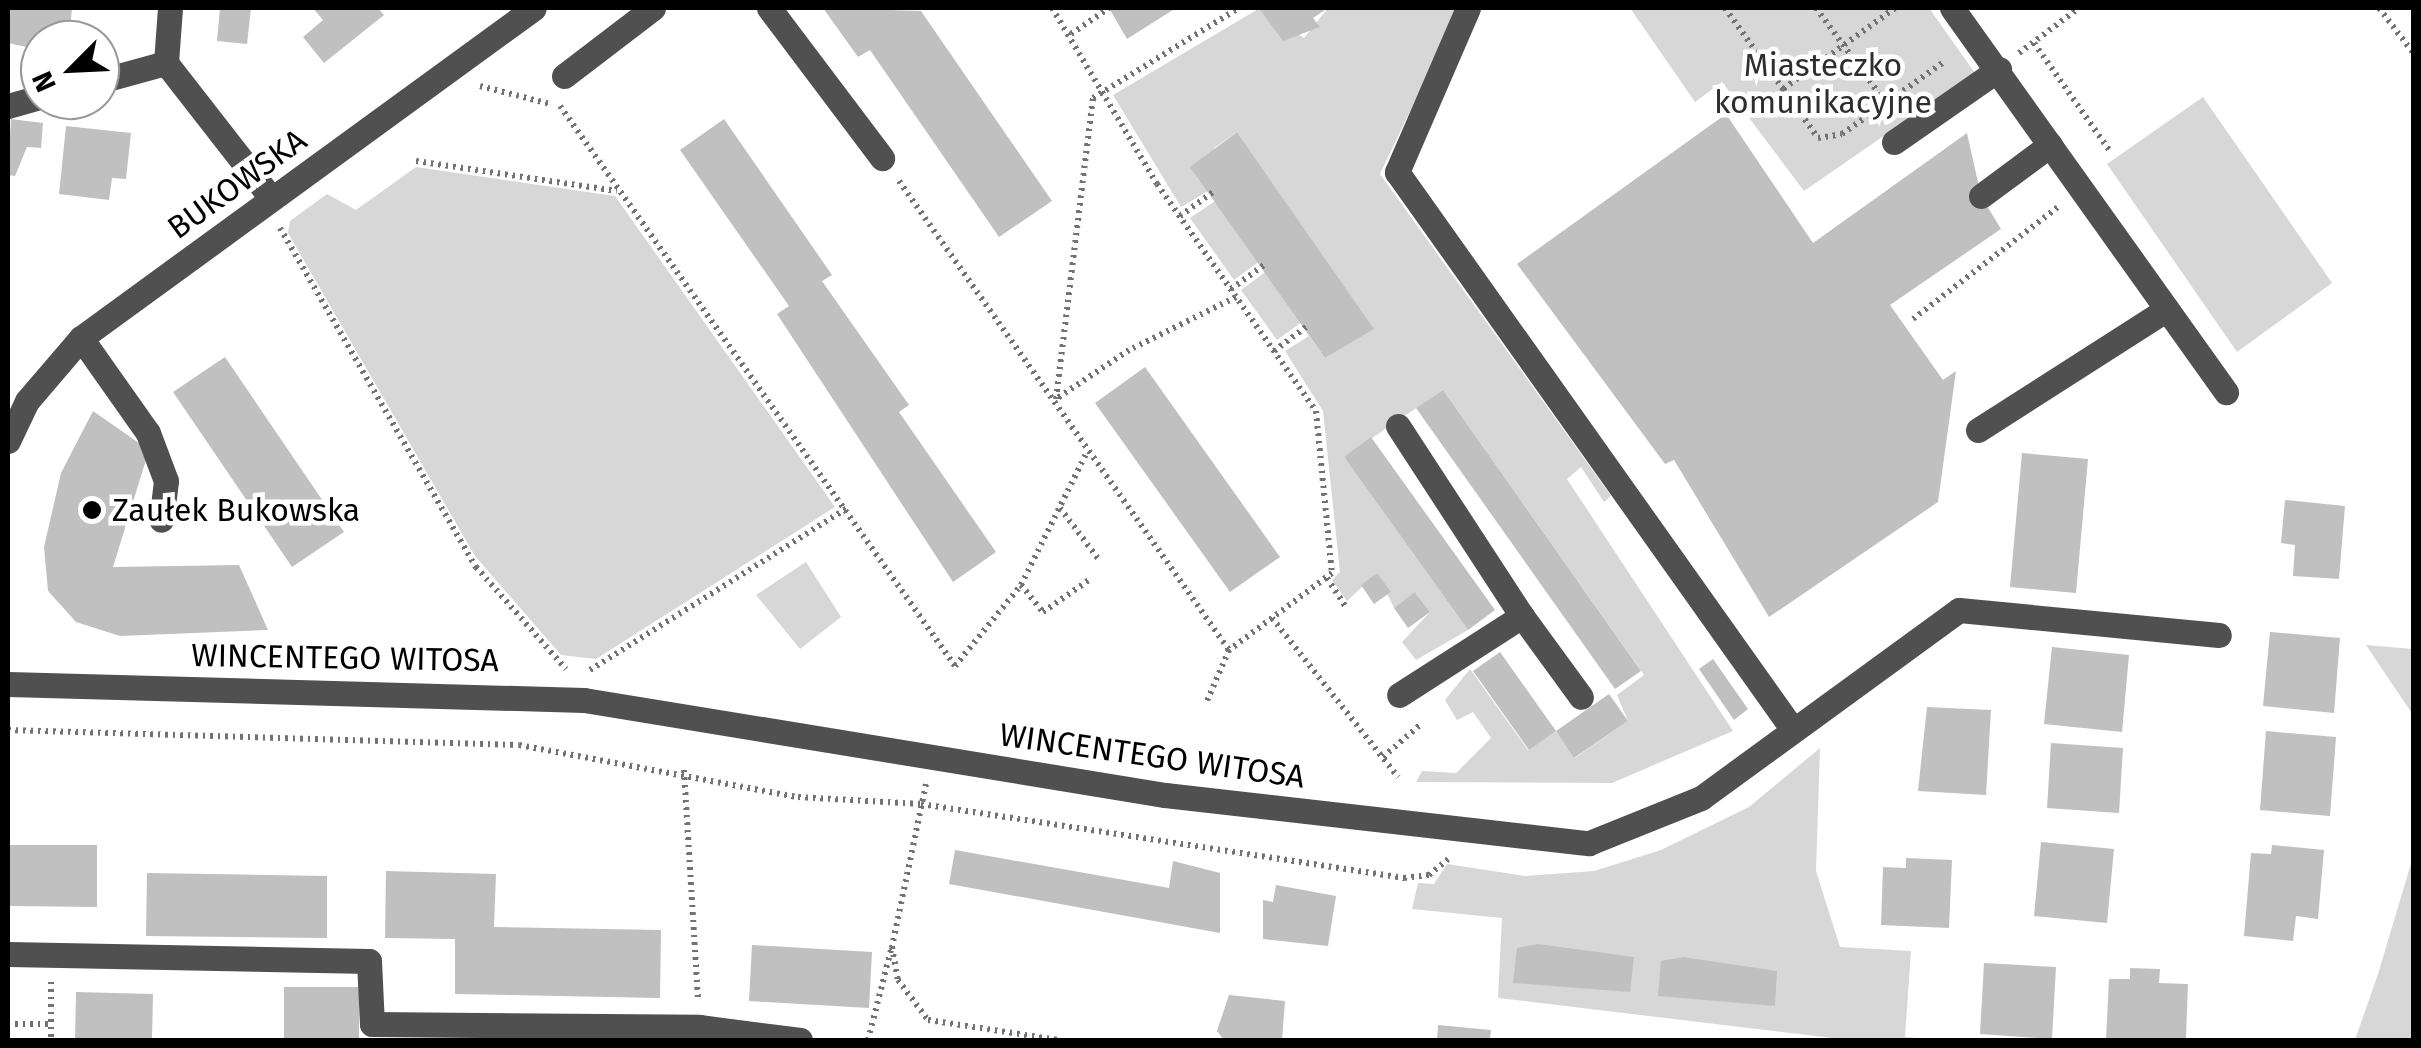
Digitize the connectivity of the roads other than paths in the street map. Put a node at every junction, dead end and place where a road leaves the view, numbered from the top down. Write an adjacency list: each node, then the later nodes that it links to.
1 (170, 8): 7 (street)
2 (534, 8): 15 (street, BUKOWSKA)
3 (653, 8): 10 (street)
4 (769, 8): 13 (street)
5 (1952, 8): 8 (street)
6 (1464, 16): 28 (street)
7 (166, 62): 9 (street); 15 (street)
8 (1998, 69): 11 (street); 12 (street)
9 (120, 75)
10 (557, 80)
11 (1894, 142)
12 (2050, 145): 14 (street); 16 (street)
13 (882, 158)
14 (1981, 196)
15 (272, 198): 17 (street, BUKOWSKA)
16 (2168, 309): 18 (street); 20 (street)
17 (80, 338): 21 (street, BUKOWSKA); 22 (street)
18 (2226, 392)
19 (1398, 426): 23 (street)
20 (1978, 430)
21 (8, 440)
22 (160, 520)
23 (1522, 616): 26 (street); 27 (street)
24 (2219, 635): 28 (street, WINCENTEGO WITOSA)
25 (8, 684): 28 (street, WINCENTEGO WITOSA)
26 (1399, 696)
27 (1581, 697)
28 (1791, 727)
29 (8, 954): 30 (street)
30 (372, 1032): 31 (street)
31 (800, 1040)

